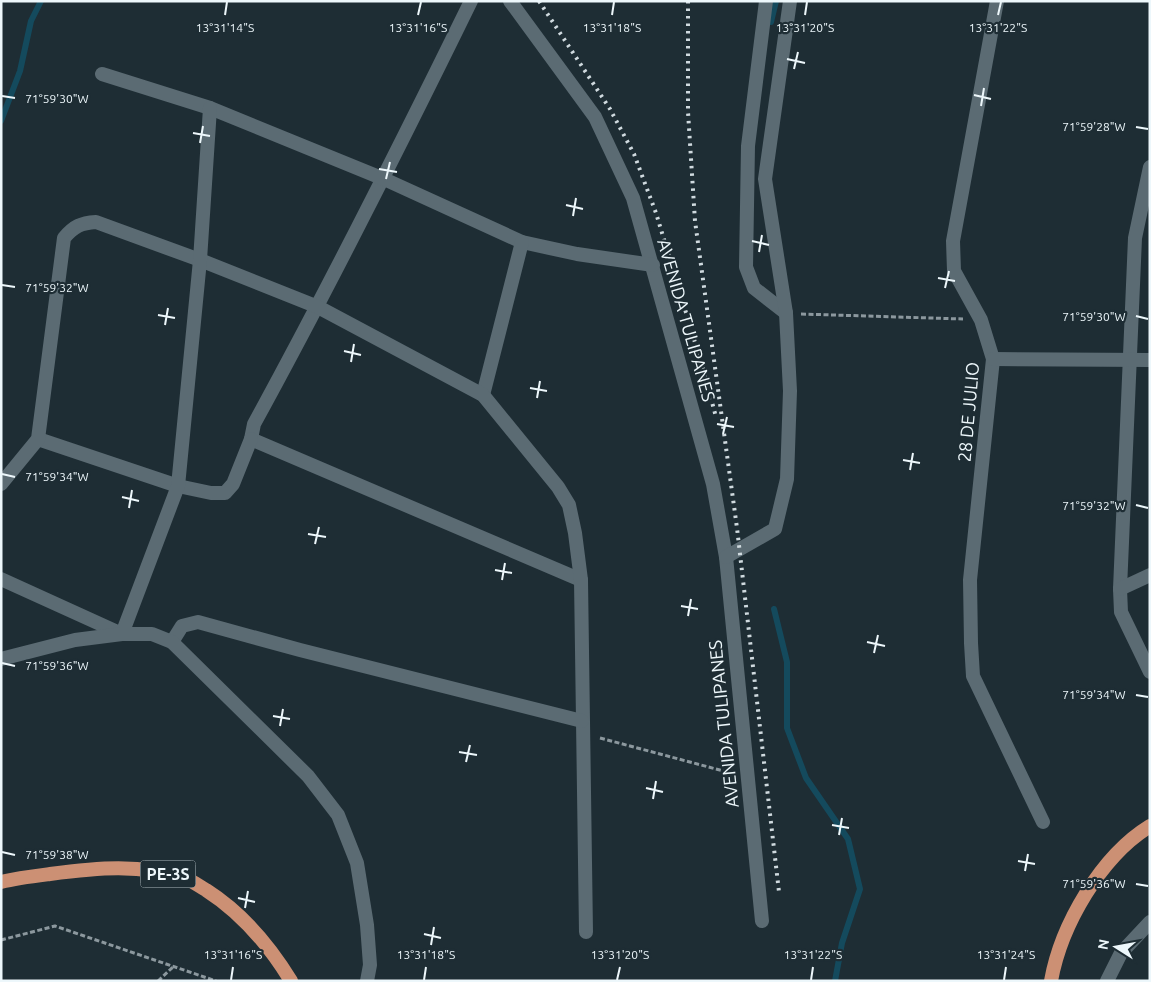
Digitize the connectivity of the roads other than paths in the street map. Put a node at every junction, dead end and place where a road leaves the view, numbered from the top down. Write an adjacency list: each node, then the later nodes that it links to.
1 (471, 1): 9 (street)
2 (510, 1): 13 (street, AVENIDA TULIPANES)
3 (766, 1): 15 (street)
4 (790, 1): 15 (street)
5 (997, 1): 16 (street, 28 DE JULIO)
6 (102, 74): 7 (street)
7 (210, 108): 9 (street); 12 (street)
8 (1150, 167): 10 (street)
9 (384, 179): 11 (street); 14 (street)
10 (1146, 193): 17 (street)
11 (522, 242): 13 (street); 19 (street)
12 (200, 260): 14 (street); 20 (street); 23 (street)
13 (652, 265): 24 (street, AVENIDA TULIPANES)
14 (318, 307): 19 (street); 21 (street)
15 (786, 313): 24 (street)
16 (993, 359): 17 (street); 34 (street, 28 DE JULIO)
17 (1130, 359): 18 (street); 28 (street)
18 (1150, 360)
19 (483, 395): 27 (street)
20 (38, 439): 22 (street); 23 (street)
21 (252, 439): 23 (street); 27 (street)
22 (1, 484)
23 (178, 486): 29 (street)
24 (726, 557): 37 (street, AVENIDA TULIPANES)
25 (1150, 575): 28 (street)
26 (1, 579): 29 (street)
27 (581, 580): 33 (street)
28 (1120, 589): 32 (street)
29 (122, 634): 30 (street); 31 (street)
30 (172, 642): 33 (street); 41 (street)
31 (1, 660)
32 (1150, 672)
33 (583, 728): 39 (street)
34 (1043, 822)
35 (1150, 826): 42 (highway)
36 (1, 882): 40 (highway, PE-3S)
37 (762, 921)
38 (1150, 922): 43 (street)
39 (586, 932)
40 (291, 981)
41 (367, 981)
42 (1051, 981)
43 (1107, 981)

